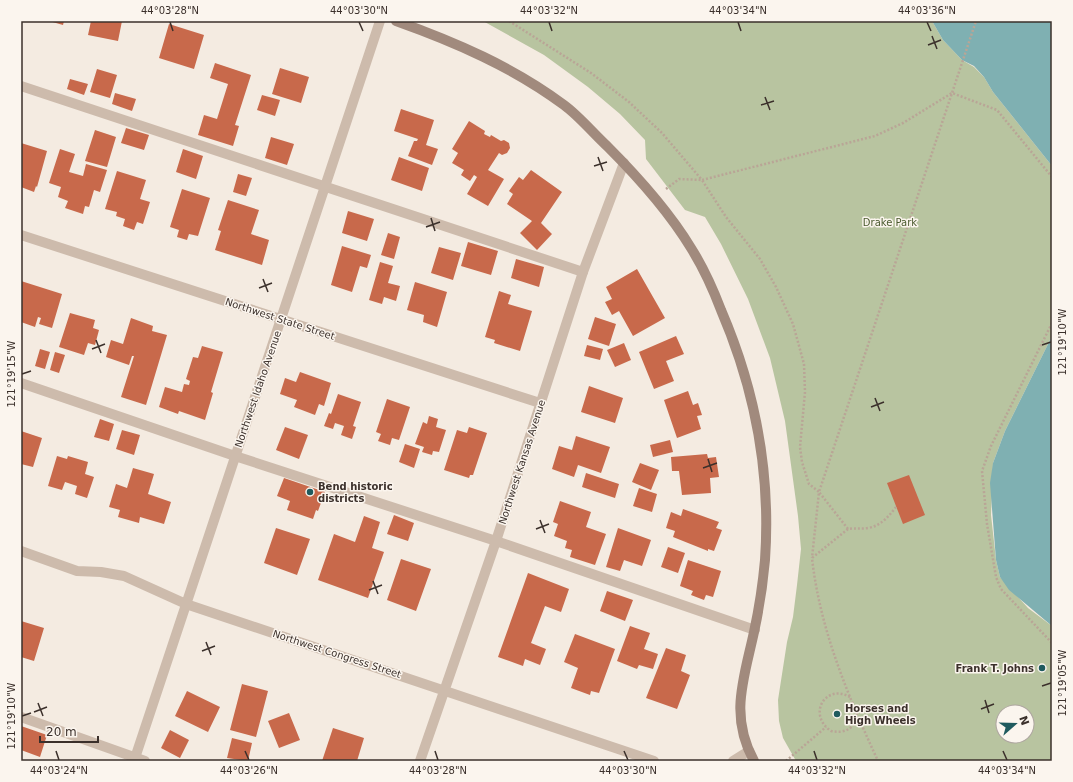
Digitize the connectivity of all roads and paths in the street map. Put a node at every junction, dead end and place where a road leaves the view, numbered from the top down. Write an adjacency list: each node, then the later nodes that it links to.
1 (380, 21): 10 (street, Northwest Idaho Avenue)
2 (396, 21): 7 (street)
3 (509, 21): 9 (path)
4 (976, 21): 6 (path)
5 (21, 86): 10 (street)
6 (952, 93): 8 (path); 9 (path); 19 (path)
7 (624, 163): 11 (street); 13 (street, Northwest Kansas Avenue)
8 (1052, 177)
9 (702, 180): 11 (path); 19 (path)
10 (324, 187): 13 (street); 14 (street, Northwest Idaho Avenue)
11 (656, 198): 26 (street)
12 (21, 235): 14 (street, Northwest State Street)
13 (583, 272): 17 (street, Northwest Kansas Avenue)
14 (282, 320): 17 (street, Northwest State Street); 18 (street, Northwest Idaho Avenue)
15 (1052, 323): 27 (path)
16 (21, 383): 18 (street)
17 (540, 403): 22 (street, Northwest Kansas Avenue)
18 (235, 456): 22 (street); 25 (street, Northwest Idaho Avenue)
19 (820, 492): 21 (path); 24 (path)
20 (896, 507): 21 (path)
21 (848, 529): 24 (path)
22 (496, 541): 26 (street); 28 (street, Northwest Kansas Avenue)
23 (21, 551): 25 (street, Northwest Congress Street)
24 (812, 558): 29 (path)
25 (186, 604): 28 (street, Northwest Congress Street); 34 (street, Northwest Idaho Avenue)
26 (755, 630): 33 (street)
27 (1052, 644)
28 (445, 690): 36 (street, Northwest Kansas Avenue); 37 (street, Northwest Congress Street)
29 (850, 697): 30 (path); 32 (path)
30 (859, 716): 32 (path); 41 (path)
31 (21, 717): 34 (street)
32 (826, 727): 40 (path)
33 (749, 752): 38 (street); 39 (street)
34 (135, 758): 35 (street)
35 (145, 761)
36 (420, 761)
37 (654, 761)
38 (733, 761)
39 (754, 761)
40 (786, 761)
41 (878, 761)

